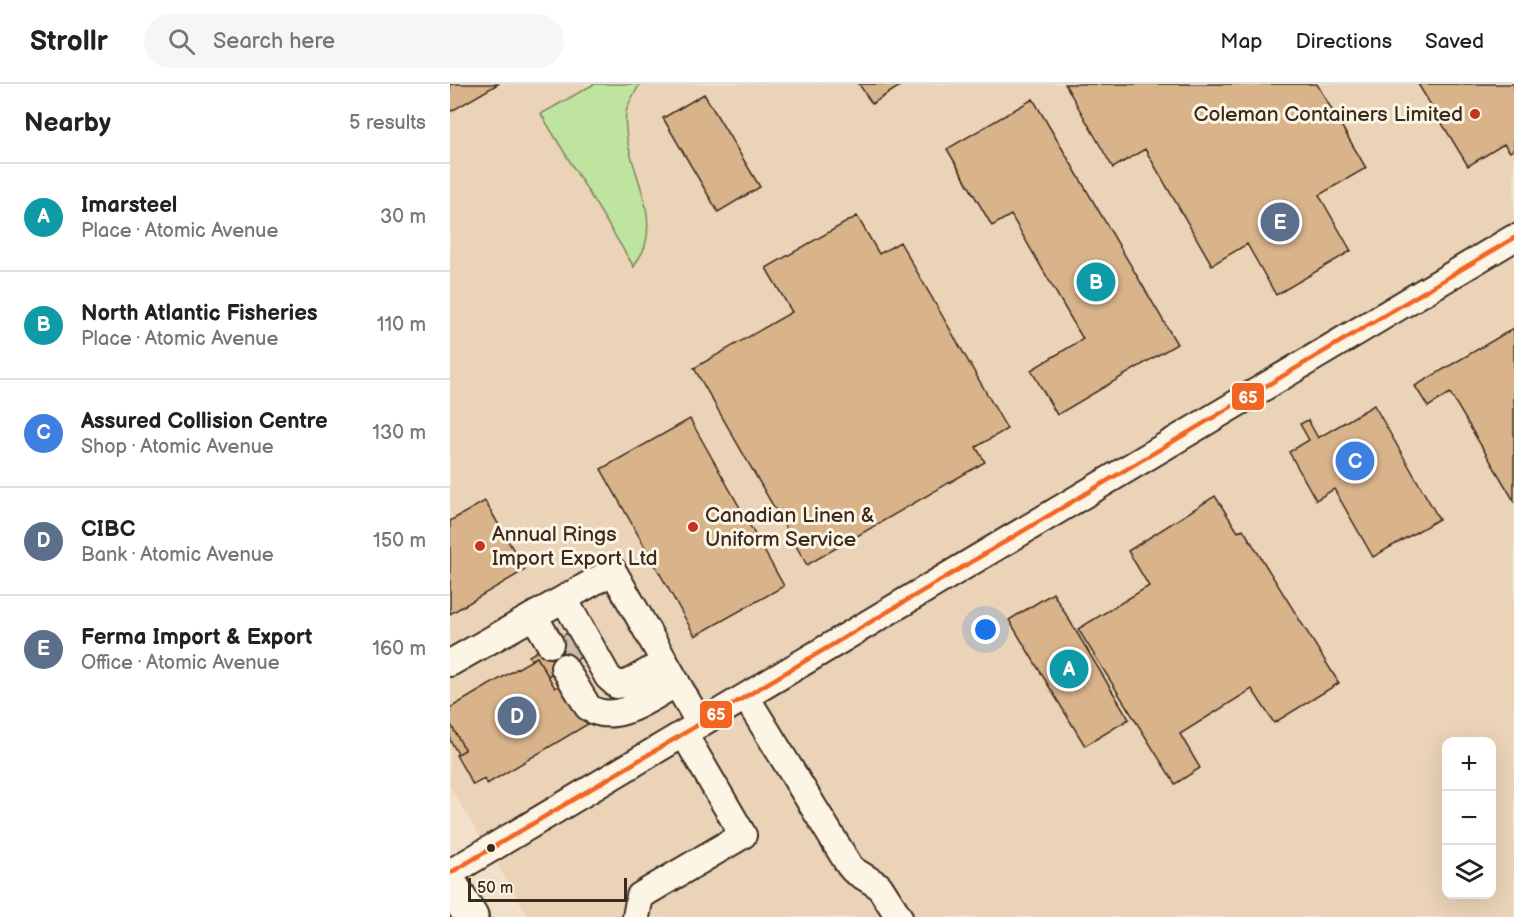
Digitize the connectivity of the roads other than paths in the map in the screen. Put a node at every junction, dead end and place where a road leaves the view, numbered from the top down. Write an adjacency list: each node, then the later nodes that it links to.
1 (1514, 238): 8 (street)
2 (548, 608): 3 (street); 4 (street); 6 (street); 7 (street)
3 (556, 640)
4 (450, 663)
5 (570, 663): 9 (street)
6 (671, 673): 7 (street); 9 (street); 10 (street)
7 (618, 686): 9 (street)
8 (746, 697): 10 (street); 15 (street)
9 (625, 711)
10 (692, 729): 11 (street); 14 (street)
11 (450, 873)
12 (450, 883): 13 (main road)
13 (471, 917)
14 (636, 917)
15 (899, 917)

